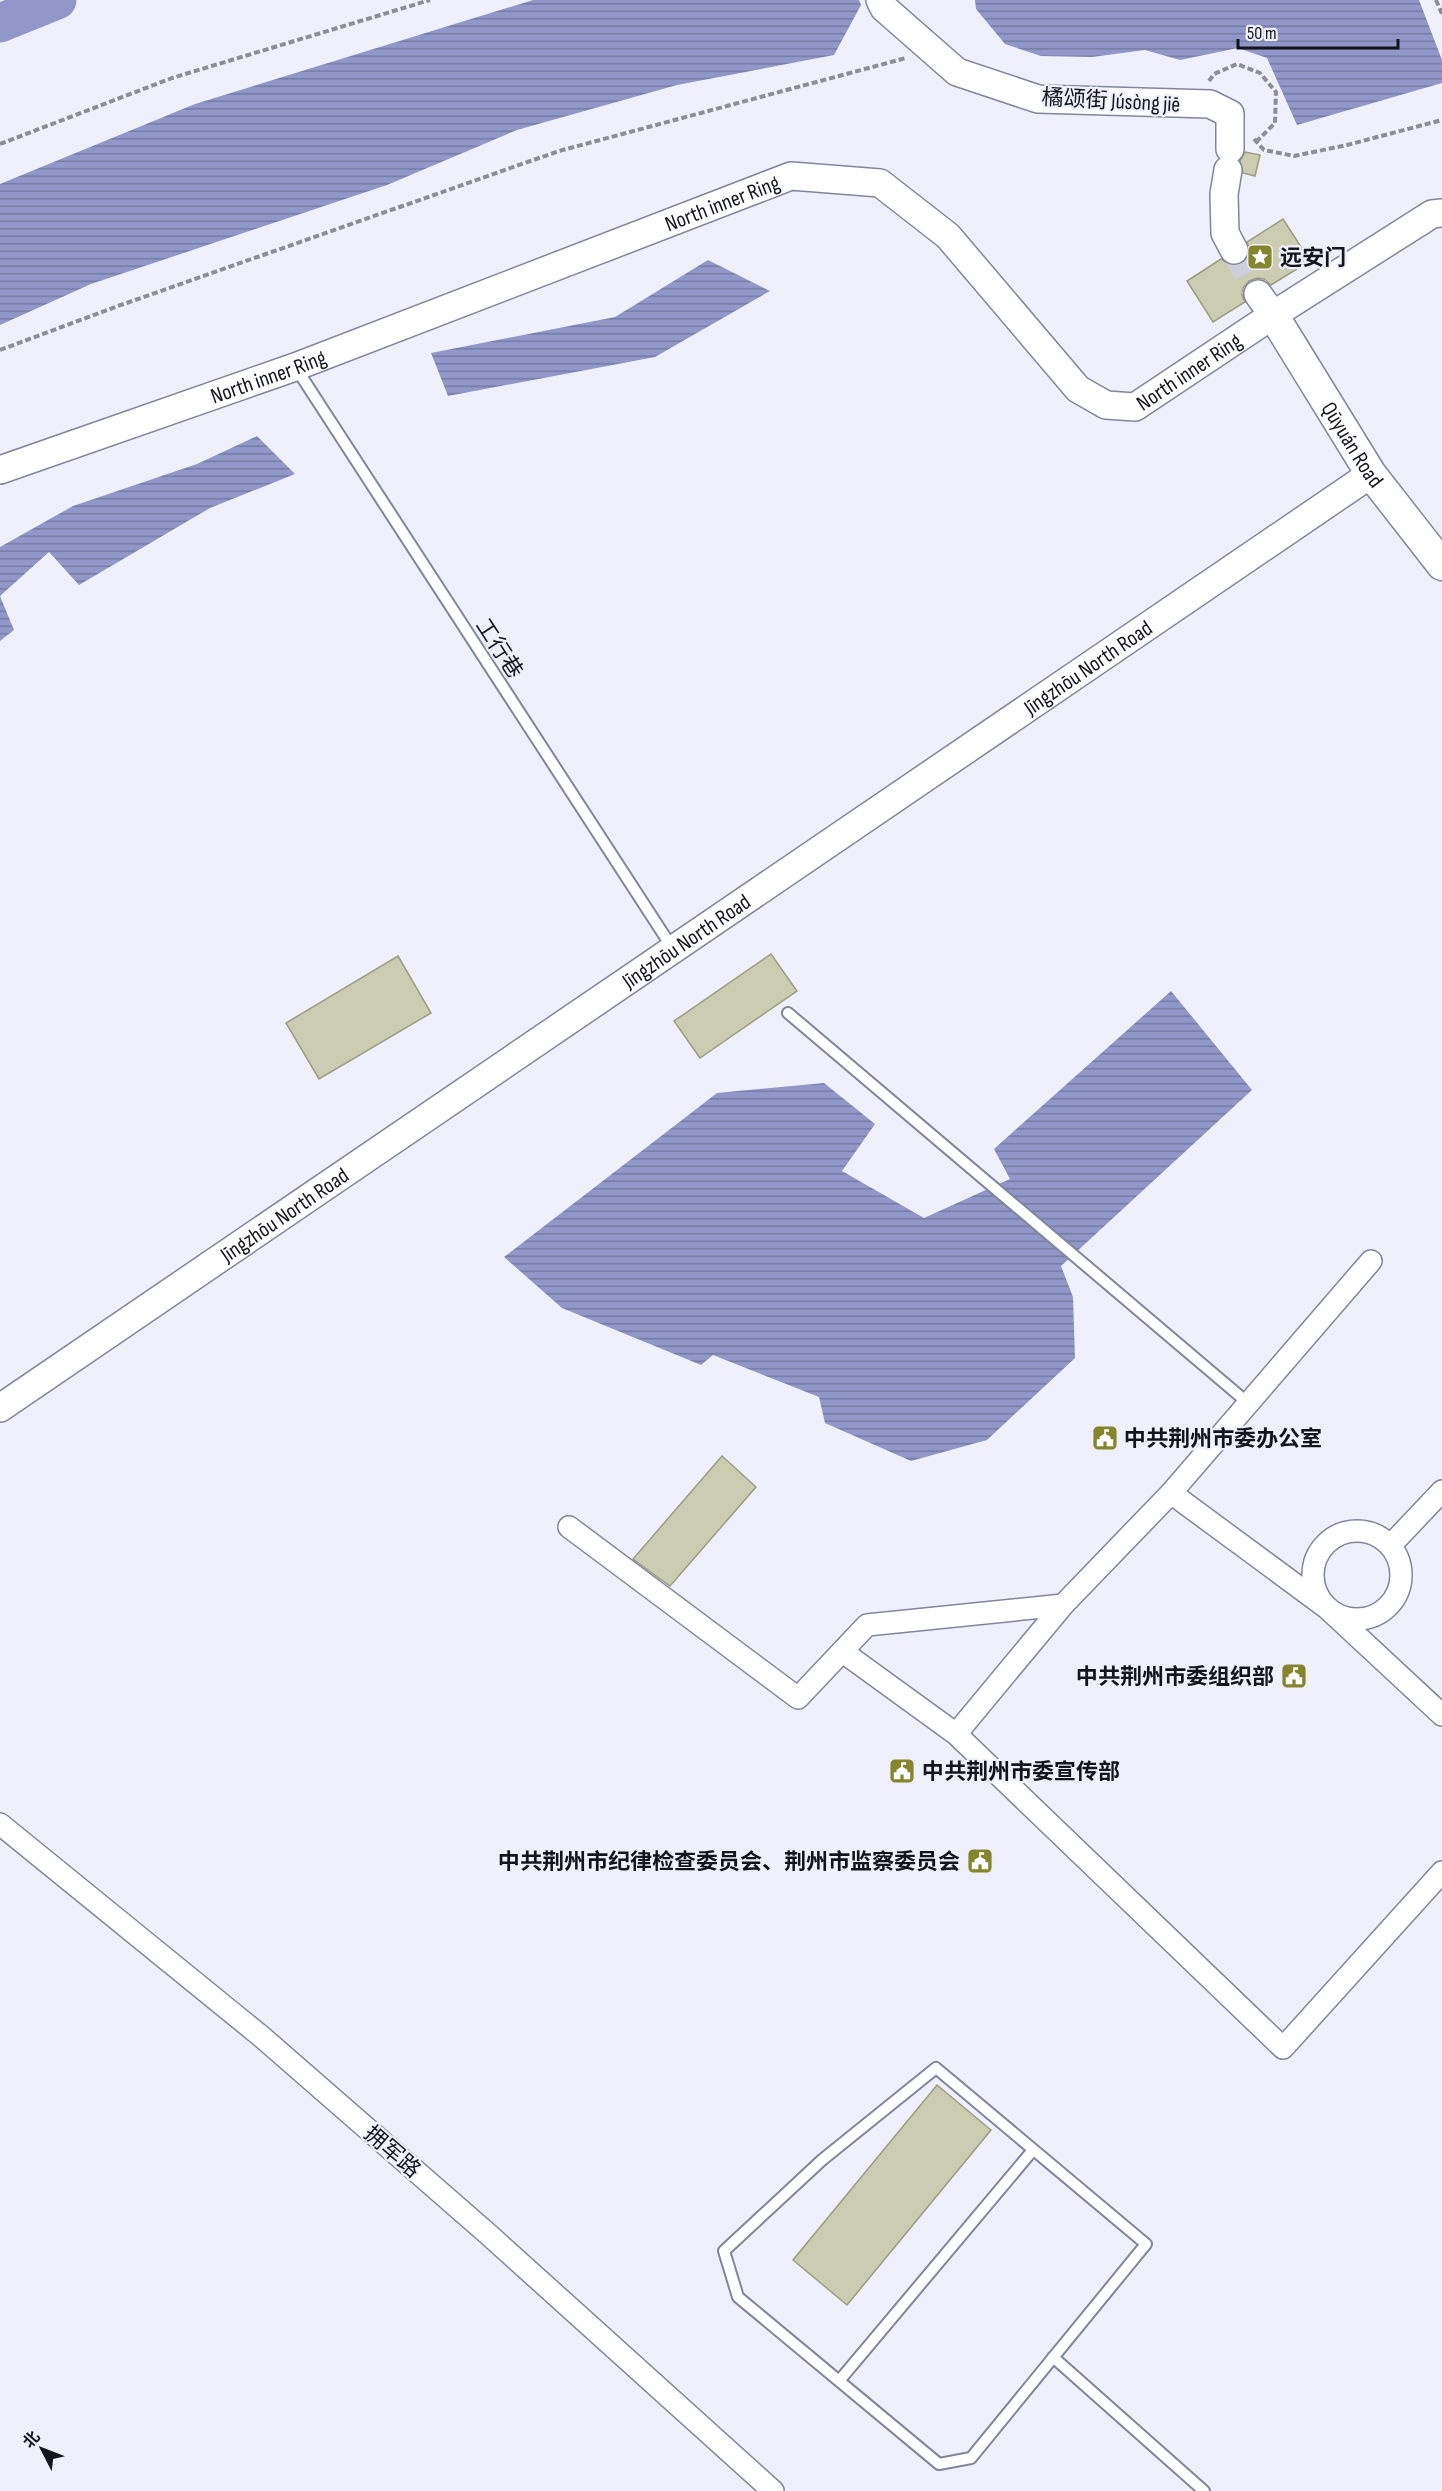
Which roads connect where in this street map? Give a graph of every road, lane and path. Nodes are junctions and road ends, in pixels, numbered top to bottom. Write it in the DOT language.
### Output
graph roads {
  1 [pos="430,0"];
  2 [pos="1436,0"];
  3 [pos="882,4"];
  4 [pos="1442,14"];
  5 [pos="932,51"];
  6 [pos="1192,104"];
  7 [pos="1230,114"];
  8 [pos="1442,120"];
  9 [pos="1257,142"];
  10 [pos="0,144"];
  11 [pos="1442,213"];
  12 [pos="1234,250"];
  13 [pos="1266,304"];
  14 [pos="0,350"];
  15 [pos="295,368"];
  16 [pos="0,470"];
  17 [pos="1371,474"];
  18 [pos="1442,565"];
  19 [pos="673,950"];
  20 [pos="788,1013"];
  21 [pos="1371,1261"];
  22 [pos="1248,1403"];
  23 [pos="0,1408"];
  24 [pos="1442,1491"];
  25 [pos="1171,1493"];
  26 [pos="569,1527"];
  27 [pos="1390,1546"];
  28 [pos="1063,1605"];
  29 [pos="1328,1608"];
  30 [pos="843,1652"];
  31 [pos="1442,1715"];
  32 [pos="956,1734"];
  33 [pos="0,1824"];
  34 [pos="1442,1872"];
  35 [pos="1033,2150"];
  36 [pos="1053,2357"];
  37 [pos="839,2381"];
  38 [pos="773,2491"];
  39 [pos="1204,2491"];
  1 -- 10 [label="path"];
  2 -- 4 [label="path"];
  3 -- 5 [label="street, 橘颂街 Júsòng jiē"];
  5 -- 6 [label="street, 橘颂街 Júsòng jiē"];
  5 -- 14 [label="path"];
  6 -- 7 [label="street, 橘颂街 Júsòng jiē"];
  6 -- 9 [label="path"];
  7 -- 9 [label="path"];
  7 -- 12 [label="street"];
  8 -- 9 [label="path"];
  11 -- 13 [label="street, North inner Ring"];
  13 -- 15 [label="street, North inner Ring"];
  13 -- 17 [label="main road, Qūyuán Road"];
  15 -- 16 [label="street, North inner Ring"];
  15 -- 19 [label="lane, 工行巷"];
  17 -- 18 [label="main road, Qūyuán Road"];
  17 -- 19 [label="street, Jīngzhōu North Road"];
  19 -- 23 [label="street, Jīngzhōu North Road"];
  20 -- 22 [label="lane"];
  21 -- 22 [label="street"];
  22 -- 25 [label="street"];
  24 -- 27 [label="street"];
  25 -- 28 [label="street"];
  25 -- 29 [label="street"];
  26 -- 30 [label="street"];
  27 -- 29 [label="street"];
  27 -- 29 [label="street"];
  28 -- 30 [label="street"];
  28 -- 32 [label="street"];
  29 -- 31 [label="street"];
  30 -- 32 [label="street"];
  32 -- 34 [label="street"];
  33 -- 38 [label="street, 拥军路"];
  35 -- 36 [label="lane"];
  35 -- 37 [label="lane"];
  35 -- 37 [label="lane"];
  36 -- 37 [label="lane"];
  36 -- 39 [label="lane"];
}
